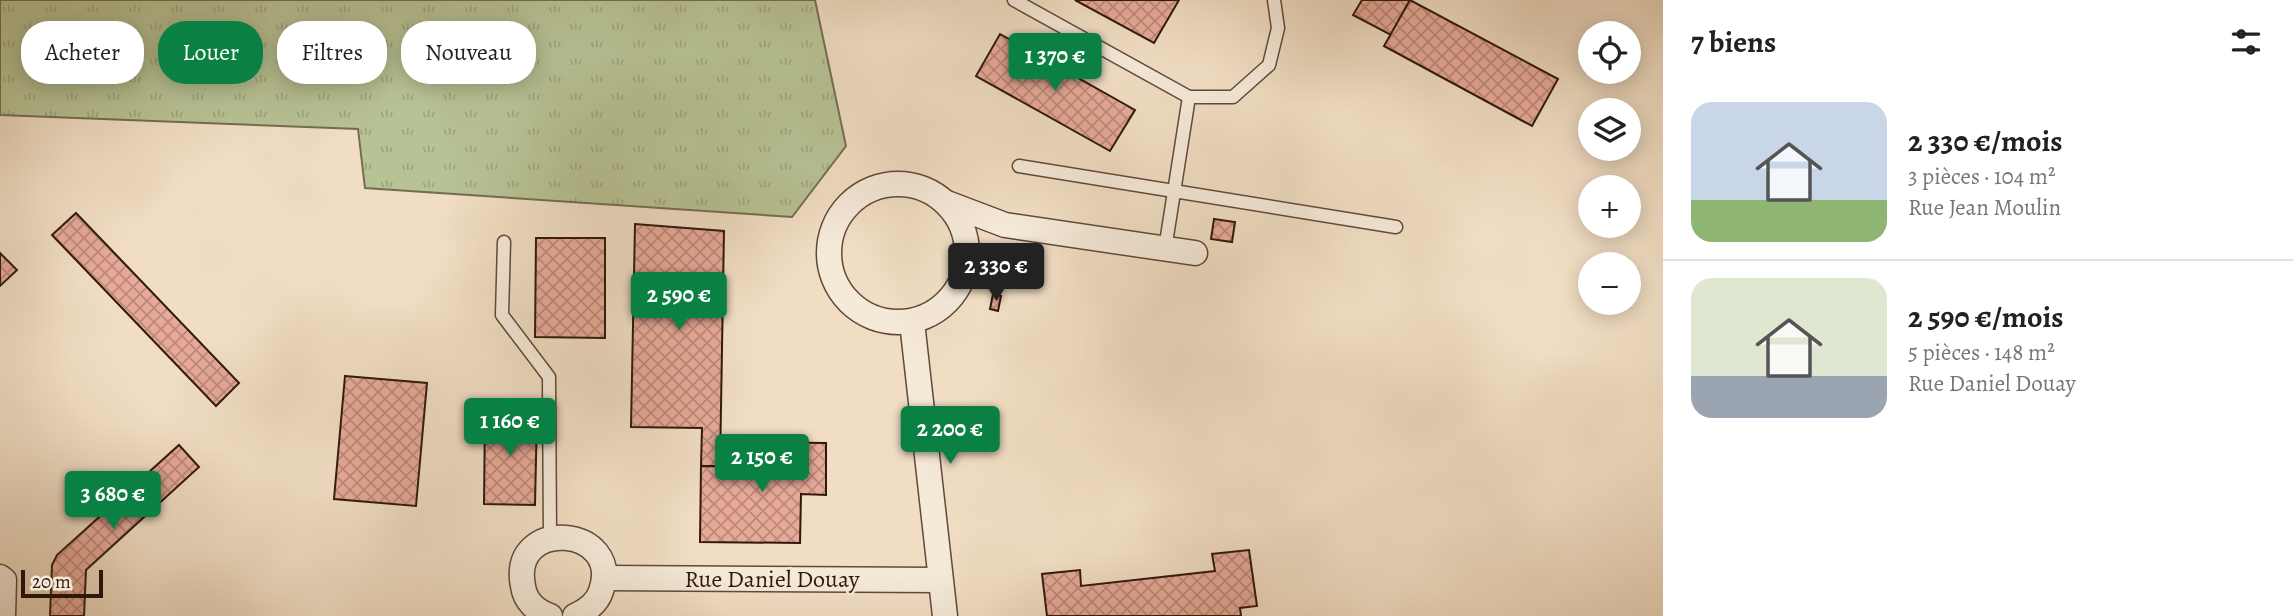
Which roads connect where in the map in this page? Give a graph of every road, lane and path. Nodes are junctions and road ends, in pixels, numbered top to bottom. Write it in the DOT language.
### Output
graph roads {
  1 [pos="1014,0"];
  2 [pos="1273,0"];
  3 [pos="1189,97"];
  4 [pos="1019,166"];
  5 [pos="1174,191"];
  6 [pos="947,204"];
  7 [pos="1005,225"];
  8 [pos="1396,227"];
  9 [pos="504,242"];
  10 [pos="968,248"];
  11 [pos="1165,249"];
  12 [pos="1195,253"];
  13 [pos="912,322"];
  14 [pos="550,538"];
  15 [pos="0,577"];
  16 [pos="604,578"];
  17 [pos="940,580"];
  18 [pos="3,616"];
  19 [pos="550,616"];
  20 [pos="575,616"];
  21 [pos="945,616"];
  1 -- 3 [label="lane"];
  2 -- 3 [label="lane"];
  3 -- 5 [label="lane"];
  4 -- 5 [label="lane"];
  5 -- 8 [label="lane"];
  5 -- 11 [label="lane"];
  6 -- 7 [label="street"];
  6 -- 10 [label="street"];
  6 -- 13 [label="street"];
  7 -- 10 [label="street"];
  7 -- 11 [label="street"];
  9 -- 14 [label="lane"];
  10 -- 13 [label="street"];
  11 -- 12 [label="street"];
  13 -- 17 [label="street"];
  14 -- 16 [label="street"];
  14 -- 19 [label="street"];
  15 -- 18 [label="street"];
  16 -- 17 [label="street, Rue Daniel Douay"];
  16 -- 20 [label="street"];
  17 -- 21 [label="street"];
}
